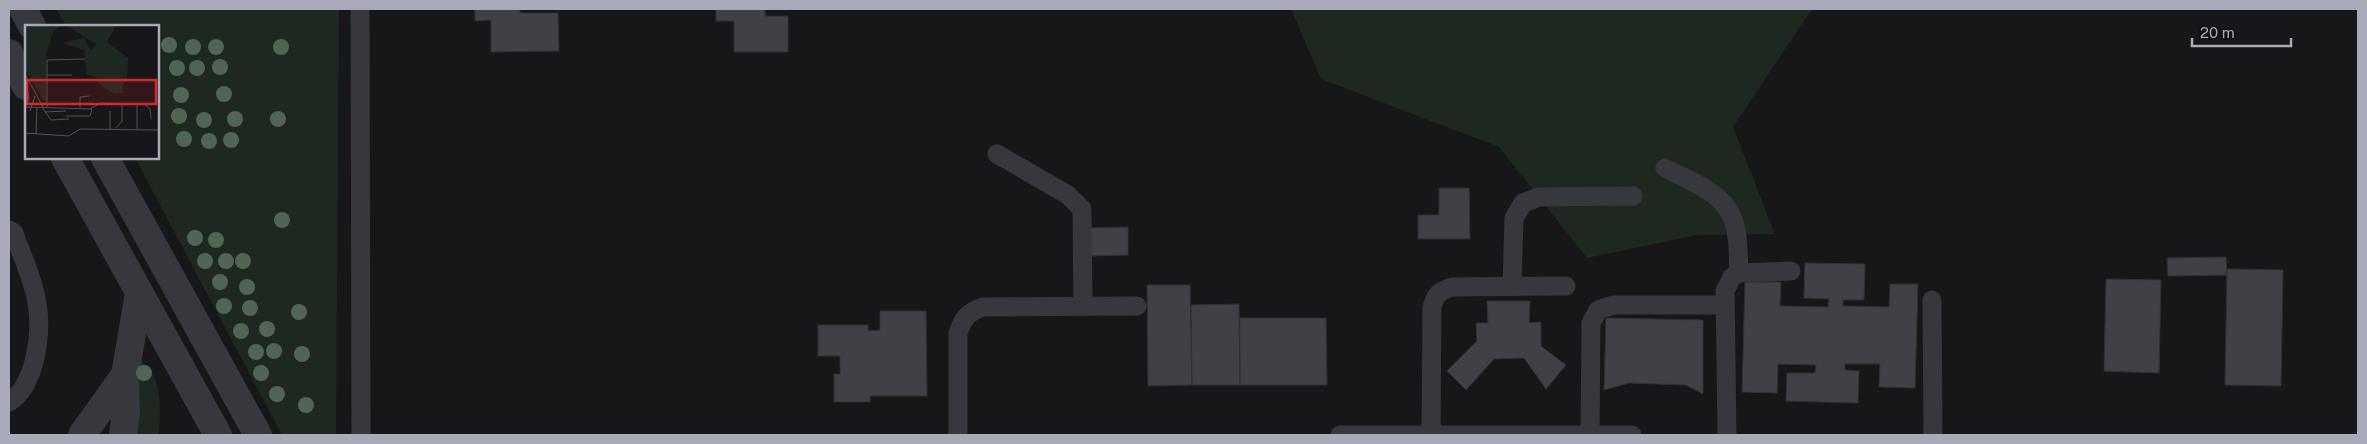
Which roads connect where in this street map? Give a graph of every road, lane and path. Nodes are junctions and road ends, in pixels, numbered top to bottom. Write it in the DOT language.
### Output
graph roads {
  1 [pos="23,9"];
  2 [pos="360,9"];
  3 [pos="31,25"];
  4 [pos="9,53"];
  5 [pos="25,84"];
  6 [pos="997,154"];
  7 [pos="66,159"];
  8 [pos="106,159"];
  9 [pos="1665,168"];
  10 [pos="1633,196"];
  11 [pos="9,230"];
  12 [pos="1791,271"];
  13 [pos="1739,273"];
  14 [pos="1512,286"];
  15 [pos="1566,286"];
  16 [pos="139,293"];
  17 [pos="1932,300"];
  18 [pos="1725,305"];
  19 [pos="1083,306"];
  20 [pos="1136,306"];
  21 [pos="126,375"];
  22 [pos="9,402"];
  23 [pos="1430,434"];
  24 [pos="82,435"];
  25 [pos="123,435"];
  26 [pos="218,435"];
  27 [pos="258,435"];
  28 [pos="361,435"];
  29 [pos="958,435"];
  30 [pos="1340,435"];
  31 [pos="1590,435"];
  32 [pos="1632,435"];
  33 [pos="1727,435"];
  34 [pos="1933,435"];
  1 -- 3 [label="street"];
  2 -- 28 [label="lane"];
  4 -- 5 [label="street"];
  6 -- 19 [label="lane"];
  7 -- 16 [label="street"];
  8 -- 27 [label="street"];
  9 -- 13 [label="lane"];
  10 -- 14 [label="lane"];
  11 -- 22 [label="lane"];
  12 -- 13 [label="lane"];
  13 -- 18 [label="lane"];
  14 -- 15 [label="lane"];
  14 -- 23 [label="lane"];
  16 -- 21 [label="street"];
  16 -- 26 [label="street"];
  17 -- 34 [label="lane"];
  18 -- 31 [label="lane"];
  18 -- 33 [label="lane"];
  19 -- 20 [label="lane"];
  19 -- 29 [label="lane"];
  21 -- 24 [label="street"];
  21 -- 25 [label="street"];
  23 -- 30 [label="lane"];
  23 -- 31 [label="lane"];
  31 -- 32 [label="lane"];
}
